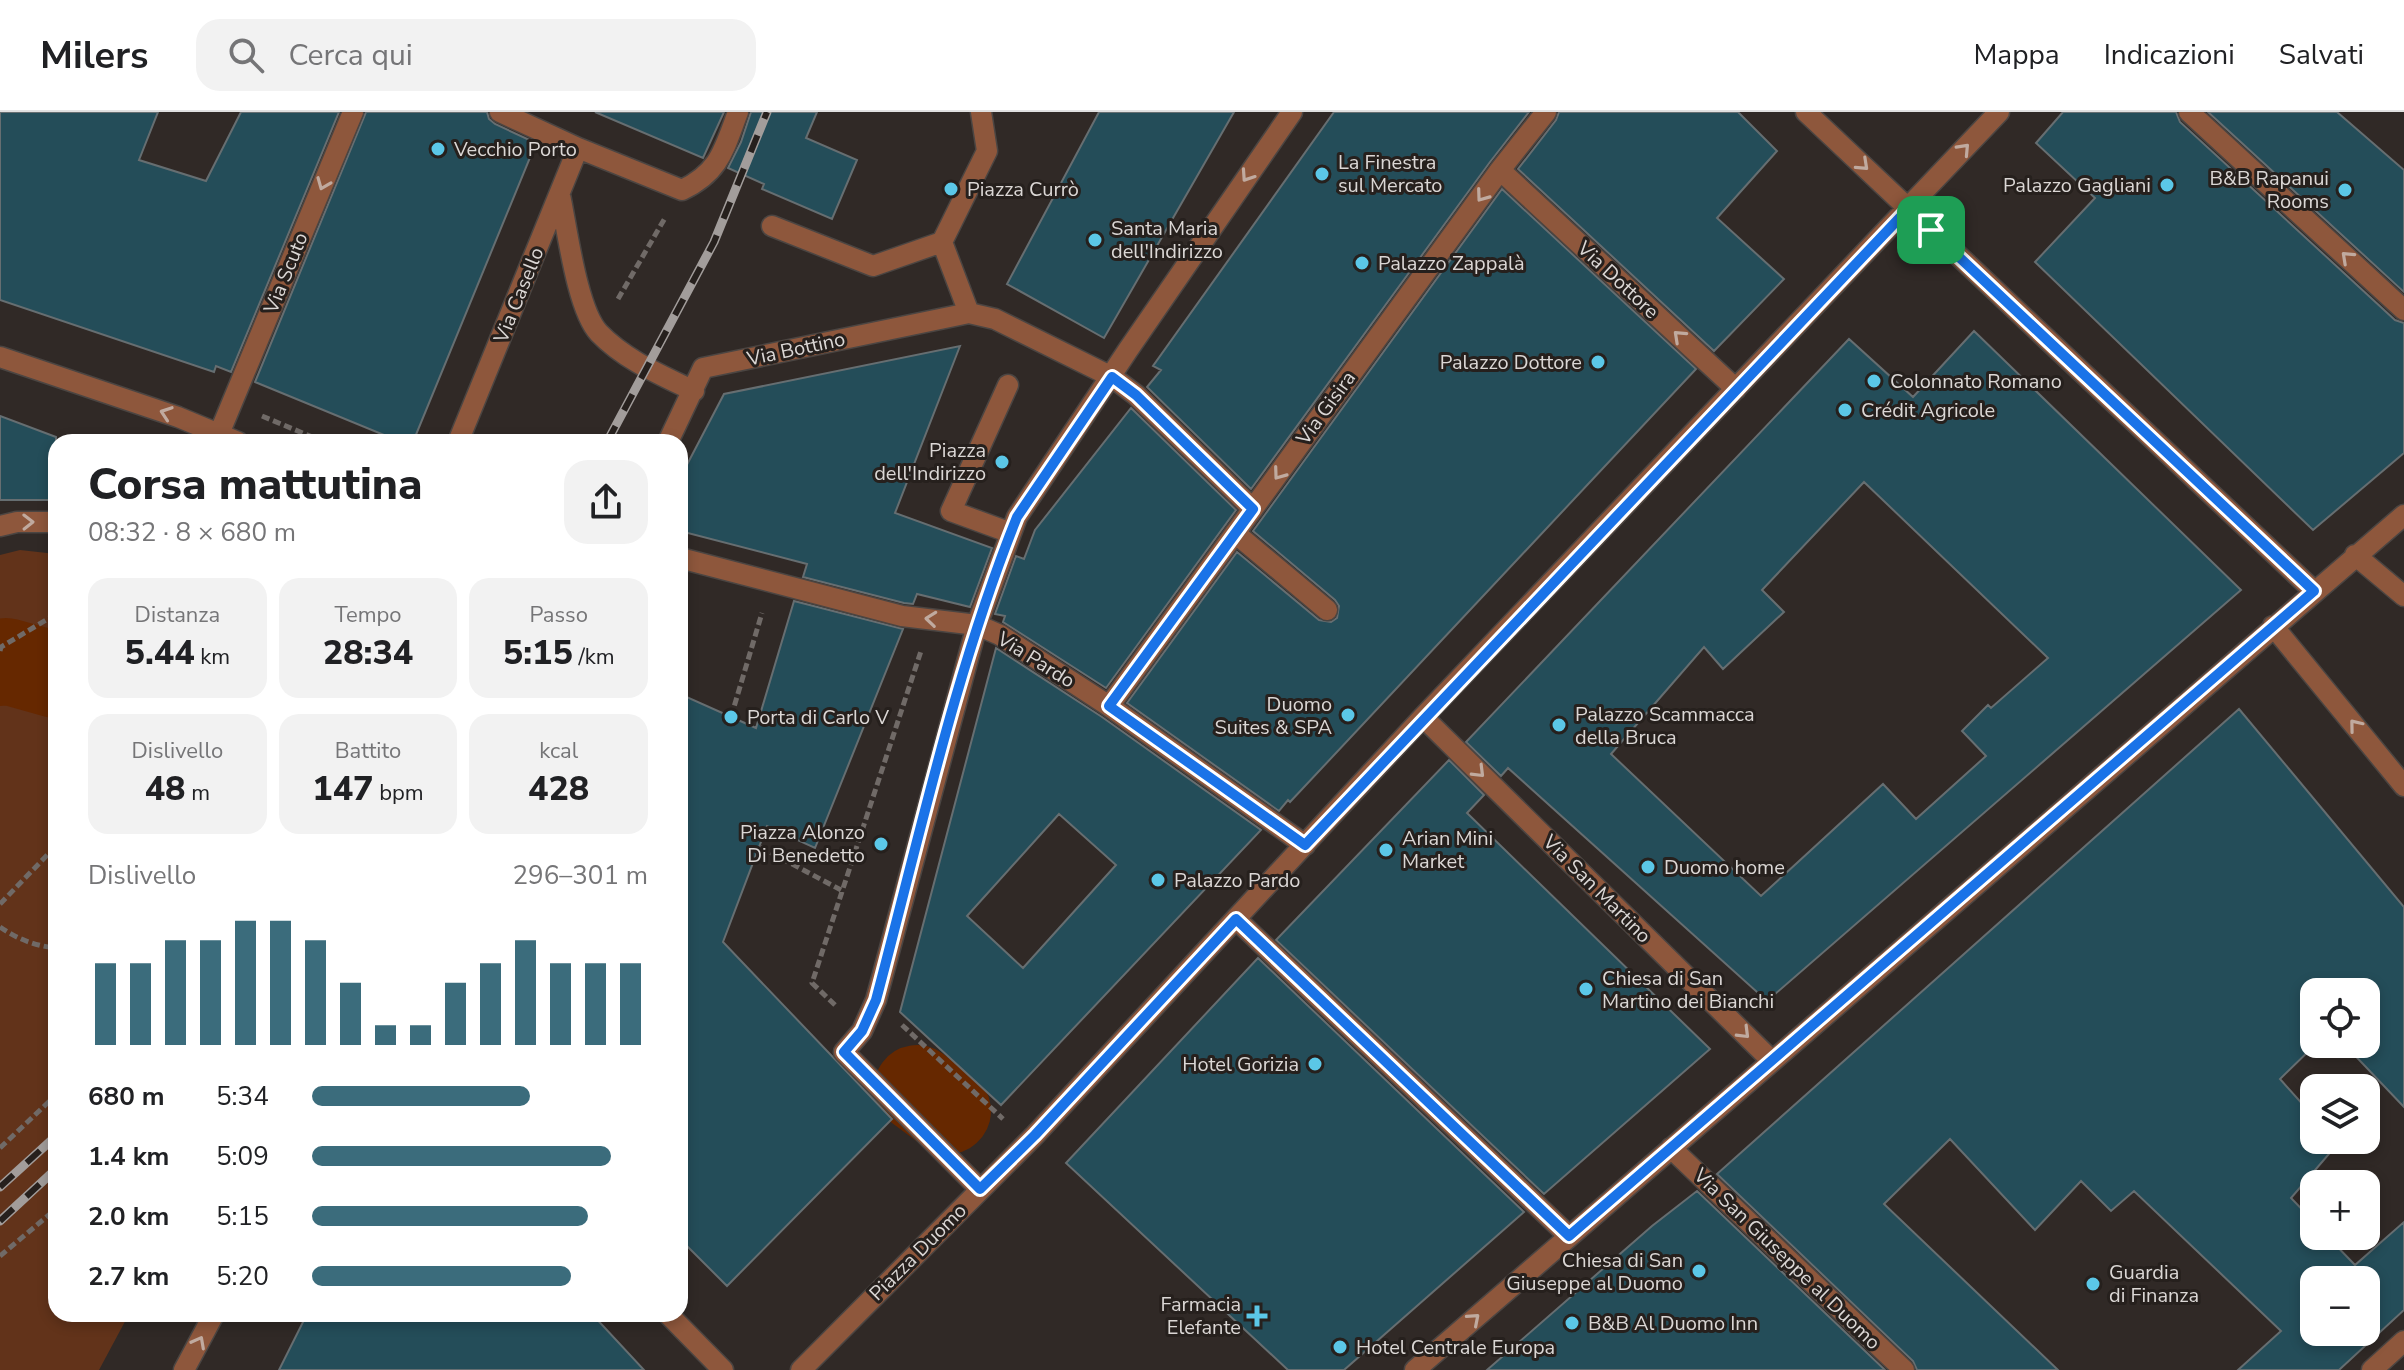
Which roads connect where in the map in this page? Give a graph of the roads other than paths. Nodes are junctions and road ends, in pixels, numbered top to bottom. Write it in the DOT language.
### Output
graph roads {
  1 [pos="353,112"];
  2 [pos="500,112"];
  3 [pos="738,112"];
  4 [pos="981,112"];
  5 [pos="1292,112"];
  6 [pos="1546,112"];
  7 [pos="1806,112"];
  8 [pos="1999,112"];
  9 [pos="2189,112"];
  10 [pos="578,148"];
  11 [pos="1500,170"];
  12 [pos="560,195"];
  13 [pos="1908,209"];
  14 [pos="772,226"];
  15 [pos="942,242"];
  16 [pos="2404,310"];
  17 [pos="969,313"];
  18 [pos="0,357"];
  19 [pos="1112,377"];
  20 [pos="1008,385"];
  21 [pos="1736,389"];
  22 [pos="694,391"];
  23 [pos="219,434"];
  24 [pos="231,434"];
  25 [pos="461,434"];
  26 [pos="672,434"];
  27 [pos="1253,509"];
  28 [pos="2404,515"];
  29 [pos="48,522"];
  30 [pos="0,526"];
  31 [pos="1011,533"];
  32 [pos="1235,533"];
  33 [pos="2355,555"];
  34 [pos="688,560"];
  35 [pos="2314,591"];
  36 [pos="2404,596"];
  37 [pos="1327,610"];
  38 [pos="977,625"];
  39 [pos="2273,626"];
  40 [pos="1109,706"];
  41 [pos="1423,717"];
  42 [pos="2404,786"];
  43 [pos="1305,845"];
  44 [pos="1236,919"];
  45 [pos="1771,1060"];
  46 [pos="1671,1148"];
  47 [pos="980,1189"];
  48 [pos="1569,1236"];
  49 [pos="210,1322"];
  50 [pos="676,1322"];
  51 [pos="2404,1341"];
  52 [pos="184,1370"];
  53 [pos="723,1370"];
  54 [pos="801,1370"];
  55 [pos="1415,1370"];
  56 [pos="1904,1370"];
  57 [pos="2372,1370"];
  1 -- 24 [label="street, Via Scuto, one-way"];
  2 -- 10 [label="street"];
  3 -- 10 [label="street"];
  4 -- 15 [label="street"];
  5 -- 19 [label="street, one-way"];
  6 -- 11 [label="street, Via Gisira"];
  7 -- 13 [label="street, one-way"];
  13 -- 8 [label="street, Piazza Duomo, one-way"];
  16 -- 9 [label="street, one-way"];
  10 -- 12 [label="street, Via Casello"];
  21 -- 11 [label="street, Via Dottore, one-way"];
  11 -- 27 [label="street, Via Gisira, one-way"];
  12 -- 22 [label="street"];
  12 -- 25 [label="street, Via Casello"];
  13 -- 21 [label="street, Piazza Duomo"];
  13 -- 35 [label="street"];
  14 -- 15 [label="street"];
  15 -- 17 [label="street"];
  17 -- 19 [label="street"];
  17 -- 22 [label="street, Via Bottino"];
  23 -- 18 [label="street, one-way"];
  19 -- 27 [label="street"];
  19 -- 31 [label="street"];
  20 -- 31 [label="street"];
  21 -- 41 [label="street, Piazza Duomo"];
  22 -- 26 [label="street, Via Bottino"];
  27 -- 32 [label="street, Via Gisira"];
  28 -- 33 [label="street"];
  30 -- 29 [label="street, one-way"];
  31 -- 38 [label="street"];
  32 -- 37 [label="street"];
  32 -- 40 [label="street, Via Gisira"];
  33 -- 35 [label="street"];
  33 -- 36 [label="street"];
  38 -- 34 [label="street, Via Pardo, one-way"];
  35 -- 39 [label="street"];
  38 -- 40 [label="street, Via Pardo"];
  38 -- 47 [label="street"];
  42 -- 39 [label="street, one-way"];
  39 -- 45 [label="street"];
  40 -- 43 [label="street, Via Pardo"];
  41 -- 43 [label="street, Piazza Duomo"];
  41 -- 45 [label="street, Via San Martino, one-way"];
  43 -- 44 [label="street, Piazza Duomo"];
  44 -- 47 [label="street, Piazza Duomo"];
  44 -- 48 [label="street"];
  45 -- 46 [label="street"];
  46 -- 48 [label="street"];
  46 -- 56 [label="street, Via San Giuseppe al Duomo"];
  47 -- 54 [label="street, Piazza Duomo"];
  55 -- 48 [label="street, one-way"];
  52 -- 49 [label="street, one-way"];
  50 -- 53 [label="street"];
  51 -- 57 [label="street"];
}
